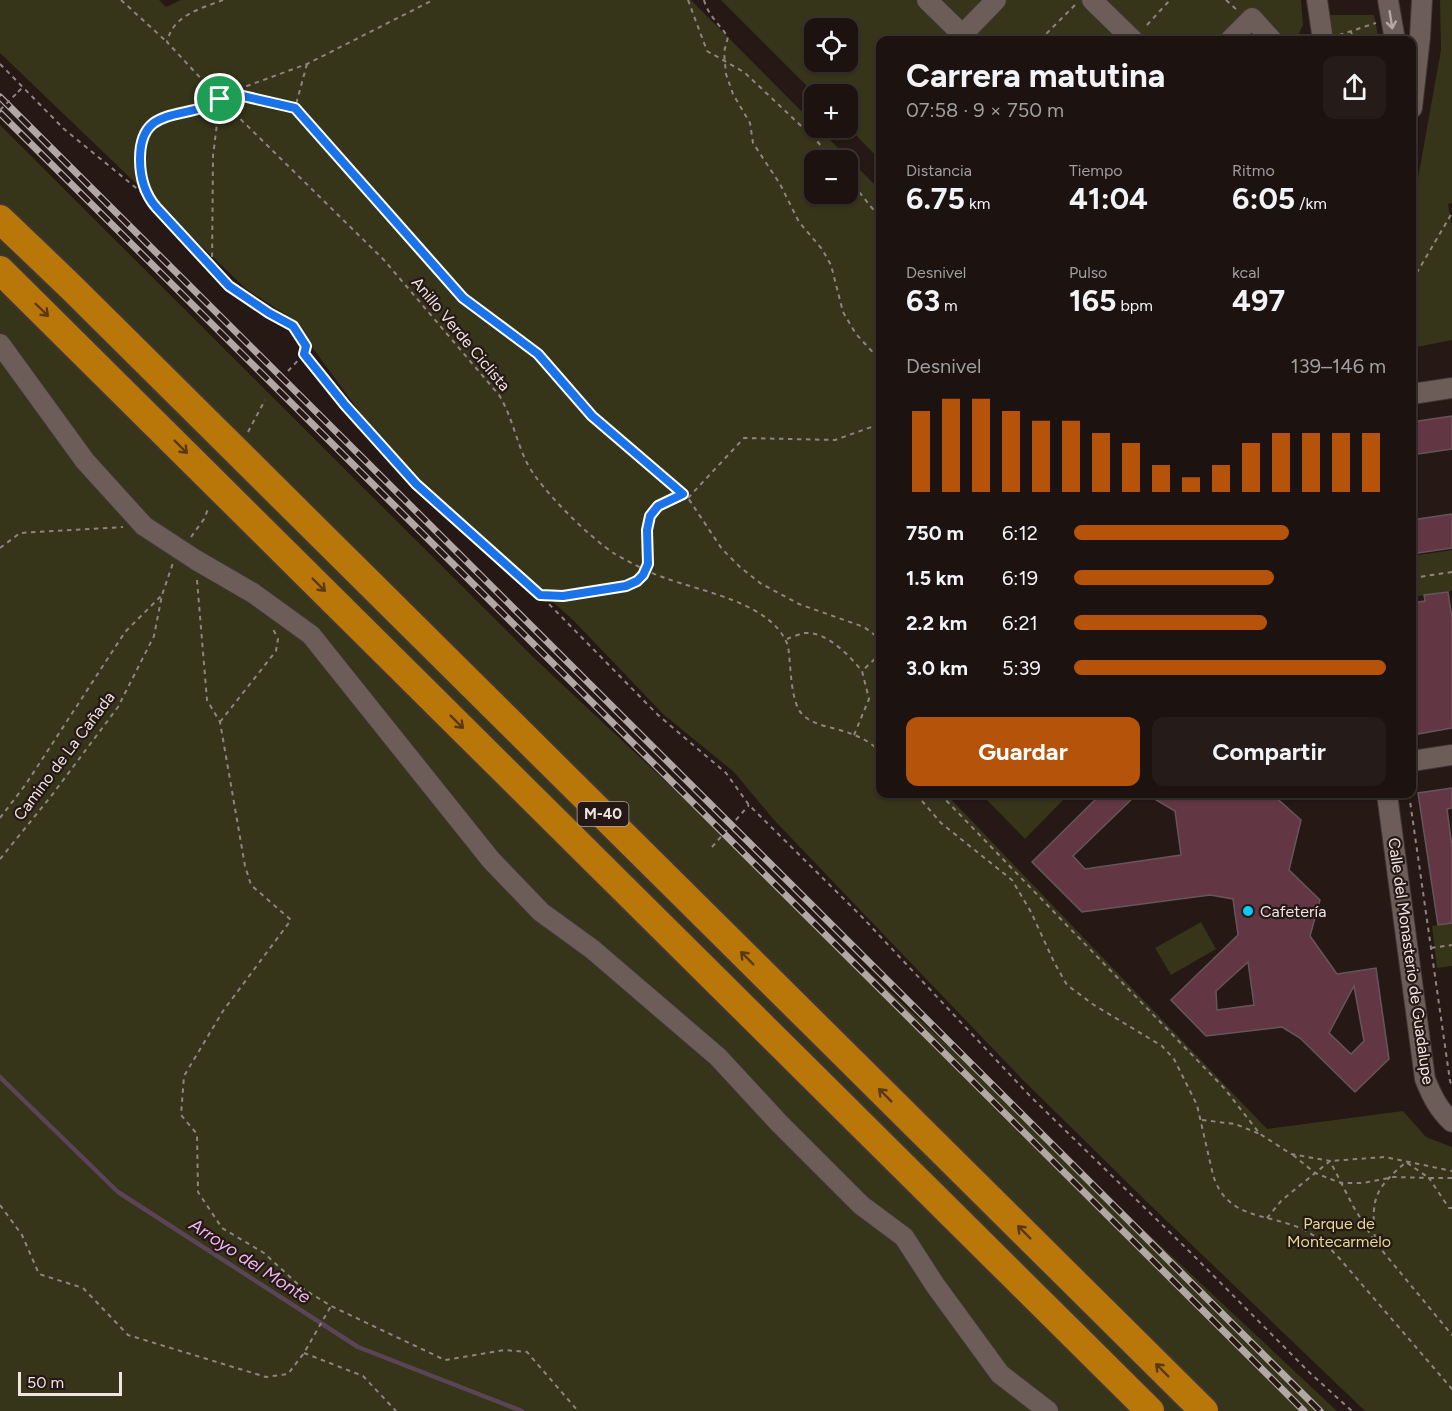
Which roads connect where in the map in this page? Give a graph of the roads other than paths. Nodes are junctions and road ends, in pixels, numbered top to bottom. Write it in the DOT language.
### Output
graph roads {
  1 [pos="927,0"];
  2 [pos="996,0"];
  3 [pos="1092,0"];
  4 [pos="1317,0"];
  5 [pos="1388,0"];
  6 [pos="1422,0"];
  7 [pos="963,36"];
  8 [pos="967,36"];
  9 [pos="1129,36"];
  10 [pos="1234,36"];
  11 [pos="1268,36"];
  12 [pos="1326,36"];
  13 [pos="1394,36"];
  14 [pos="1416,72"];
  15 [pos="0,219"];
  16 [pos="0,270"];
  17 [pos="0,344"];
  18 [pos="1452,388"];
  19 [pos="1416,393"];
  20 [pos="1452,755"];
  21 [pos="1416,760"];
  22 [pos="1388,798"];
  23 [pos="1452,1122"];
  24 [pos="1048,1411"];
  25 [pos="1150,1411"];
  26 [pos="1203,1411"];
  1 -- 7 [label="street"];
  2 -- 8 [label="street"];
  3 -- 9 [label="street"];
  4 -- 12 [label="street"];
  5 -- 13 [label="street, one-way"];
  6 -- 14 [label="street"];
  10 -- 11 [label="street"];
  26 -- 15 [label="highway, M-40, one-way"];
  16 -- 25 [label="highway, M-40, one-way"];
  17 -- 24 [label="street"];
  18 -- 19 [label="street"];
  20 -- 21 [label="street"];
  22 -- 23 [label="street, Calle del Monasterio de Guadalupe"];
}
